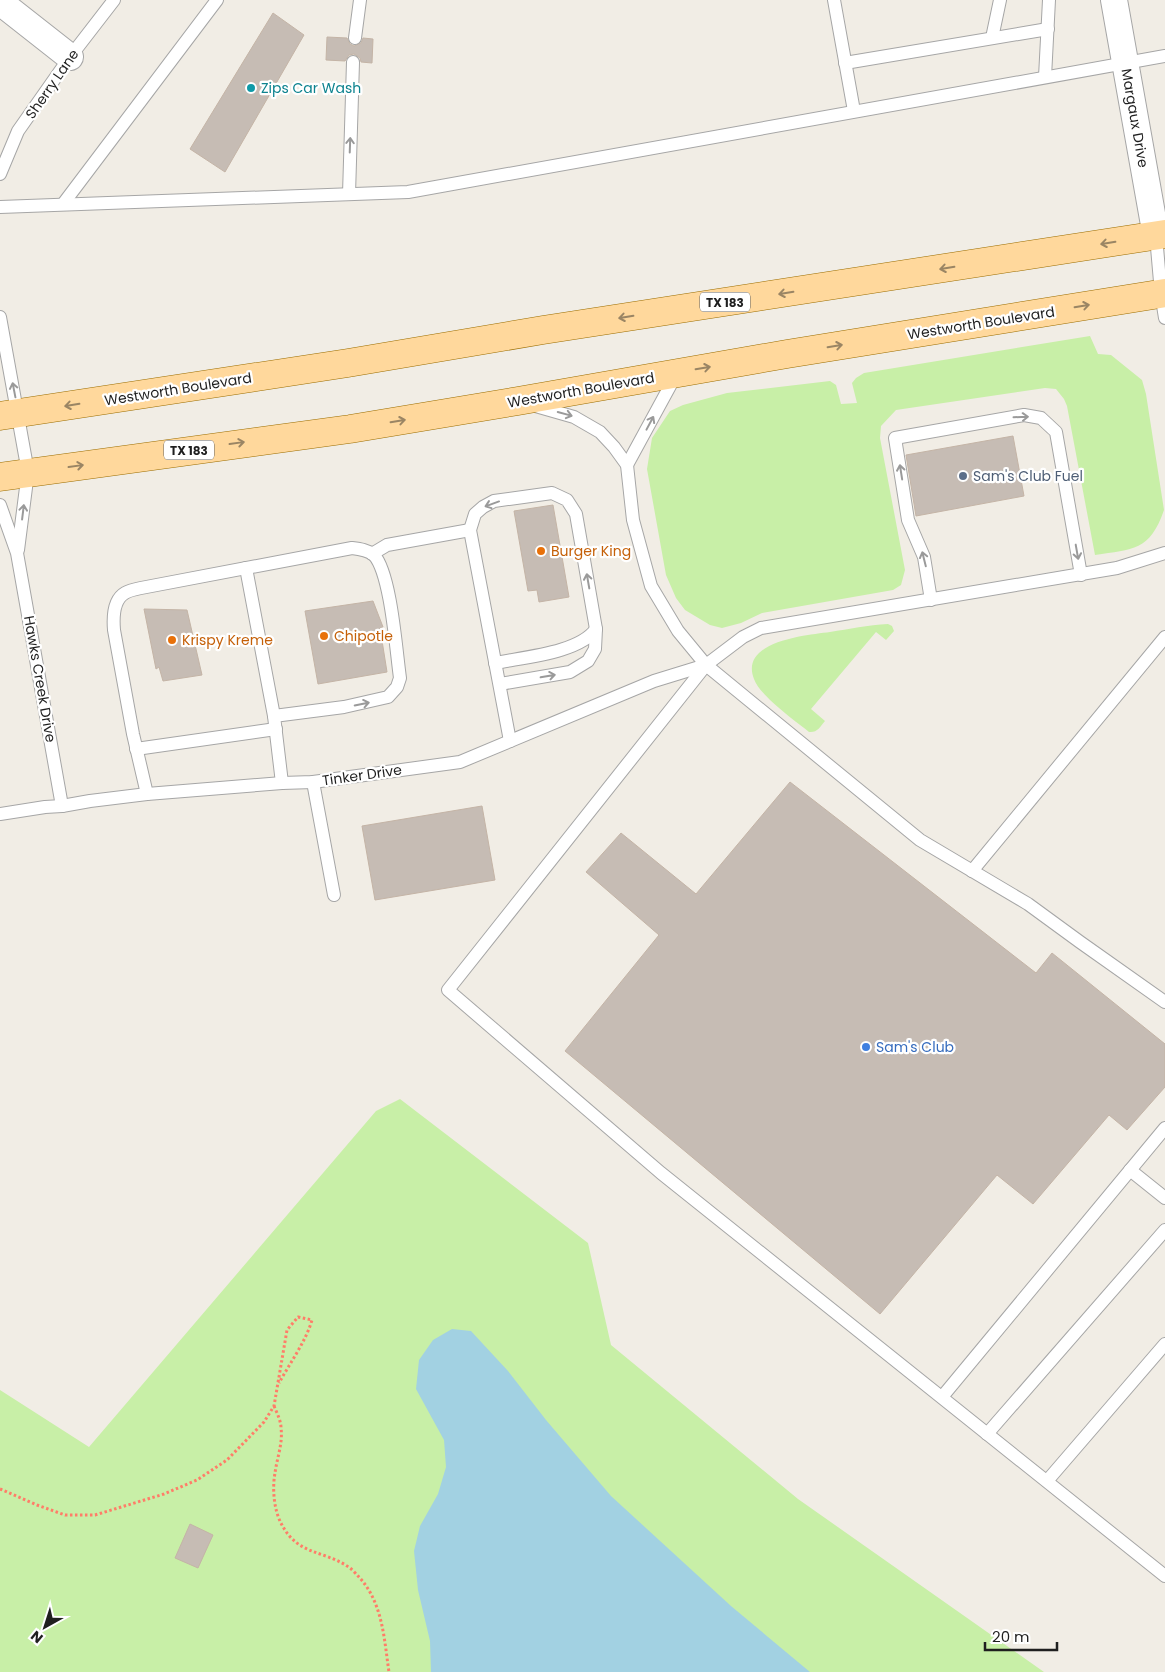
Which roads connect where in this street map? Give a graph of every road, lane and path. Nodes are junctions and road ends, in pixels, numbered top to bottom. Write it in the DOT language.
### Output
graph roads {
  1 [pos="114,0"];
  2 [pos="218,0"];
  3 [pos="360,0"];
  4 [pos="834,0"];
  5 [pos="1000,0"];
  6 [pos="1049,0"];
  7 [pos="1114,0"];
  8 [pos="0,2"];
  9 [pos="1048,29"];
  10 [pos="355,38"];
  11 [pos="992,38"];
  12 [pos="1165,56"];
  13 [pos="70,57"];
  14 [pos="353,62"];
  15 [pos="1125,63"];
  16 [pos="845,64"];
  17 [pos="1045,77"];
  18 [pos="854,111"];
  19 [pos="0,174"];
  20 [pos="349,194"];
  21 [pos="64,204"];
  22 [pos="0,207"];
  23 [pos="1160,235"];
  24 [pos="1164,301"];
  25 [pos="0,317"];
  26 [pos="677,372"];
  27 [pos="518,401"];
  28 [pos="9,415"];
  29 [pos="627,466"];
  30 [pos="28,472"];
  31 [pos="0,477"];
  32 [pos="0,505"];
  33 [pos="470,530"];
  34 [pos="18,553"];
  35 [pos="1165,553"];
  36 [pos="376,558"];
  37 [pos="246,568"];
  38 [pos="1081,575"];
  39 [pos="931,600"];
  40 [pos="596,629"];
  41 [pos="1165,637"];
  42 [pos="496,663"];
  43 [pos="706,665"];
  44 [pos="500,684"];
  45 [pos="275,723"];
  46 [pos="510,741"];
  47 [pos="136,749"];
  48 [pos="313,782"];
  49 [pos="282,783"];
  50 [pos="147,794"];
  51 [pos="62,806"];
  52 [pos="0,814"];
  53 [pos="972,871"];
  54 [pos="334,895"];
  55 [pos="1165,1002"];
  56 [pos="1165,1128"];
  57 [pos="1130,1170"];
  58 [pos="1165,1198"];
  59 [pos="1165,1230"];
  60 [pos="1165,1344"];
  61 [pos="279,1383"];
  62 [pos="942,1398"];
  63 [pos="274,1406"];
  64 [pos="987,1434"];
  65 [pos="1047,1481"];
  66 [pos="0,1488"];
  67 [pos="1165,1576"];
  68 [pos="389,1672"];
  1 -- 13 [label="lane, Sherry Lane"];
  2 -- 21 [label="lane"];
  3 -- 10 [label="lane"];
  4 -- 16 [label="lane"];
  5 -- 11 [label="lane"];
  6 -- 9 [label="lane"];
  7 -- 15 [label="street, Margaux Drive"];
  8 -- 13 [label="street"];
  9 -- 11 [label="lane"];
  9 -- 17 [label="lane"];
  11 -- 16 [label="lane"];
  12 -- 15 [label="lane"];
  13 -- 19 [label="lane, Sherry Lane"];
  20 -- 14 [label="lane, one-way"];
  15 -- 17 [label="lane"];
  15 -- 23 [label="street, Margaux Drive"];
  16 -- 18 [label="lane"];
  17 -- 18 [label="lane"];
  18 -- 20 [label="lane"];
  20 -- 21 [label="lane"];
  21 -- 22 [label="lane"];
  23 -- 24 [label="lane"];
  23 -- 28 [label="main road, Westworth Boulevard / TX 183, one-way"];
  26 -- 24 [label="main road, Westworth Boulevard / TX 183, one-way"];
  28 -- 25 [label="lane, one-way"];
  26 -- 27 [label="main road, Westworth Boulevard / TX 183"];
  29 -- 26 [label="lane, one-way"];
  27 -- 29 [label="lane, one-way"];
  30 -- 27 [label="main road, Westworth Boulevard / TX 183, one-way"];
  28 -- 30 [label="lane"];
  29 -- 43 [label="lane"];
  30 -- 31 [label="main road, Westworth Boulevard / TX 183"];
  34 -- 30 [label="lane, Hawks Creek Drive, one-way"];
  32 -- 34 [label="lane, Hawks Creek Drive"];
  33 -- 36 [label="lane"];
  40 -- 33 [label="lane, one-way"];
  33 -- 42 [label="lane"];
  34 -- 51 [label="lane, Hawks Creek Drive"];
  35 -- 38 [label="lane"];
  36 -- 37 [label="lane"];
  45 -- 36 [label="lane, one-way"];
  37 -- 45 [label="lane"];
  37 -- 47 [label="lane"];
  38 -- 39 [label="lane"];
  39 -- 38 [label="lane, one-way"];
  39 -- 43 [label="lane"];
  40 -- 42 [label="lane"];
  44 -- 40 [label="lane, one-way"];
  41 -- 53 [label="lane"];
  42 -- 44 [label="lane"];
  43 -- 46 [label="lane, Tinker Drive"];
  43 -- 53 [label="lane"];
  43 -- 62 [label="lane"];
  44 -- 46 [label="lane"];
  45 -- 47 [label="lane"];
  45 -- 49 [label="lane"];
  46 -- 48 [label="lane, Tinker Drive"];
  47 -- 50 [label="lane"];
  48 -- 49 [label="lane, Tinker Drive"];
  48 -- 54 [label="lane"];
  49 -- 50 [label="lane, Tinker Drive"];
  50 -- 51 [label="lane, Tinker Drive"];
  51 -- 52 [label="lane, Tinker Drive"];
  53 -- 55 [label="lane"];
  56 -- 57 [label="lane"];
  57 -- 58 [label="lane"];
  57 -- 62 [label="lane"];
  59 -- 64 [label="lane"];
  60 -- 65 [label="lane"];
  61 -- 61 [label="path"];
  61 -- 63 [label="path"];
  62 -- 64 [label="lane"];
  63 -- 66 [label="path"];
  63 -- 68 [label="path"];
  64 -- 65 [label="lane"];
  65 -- 67 [label="lane"];
}
